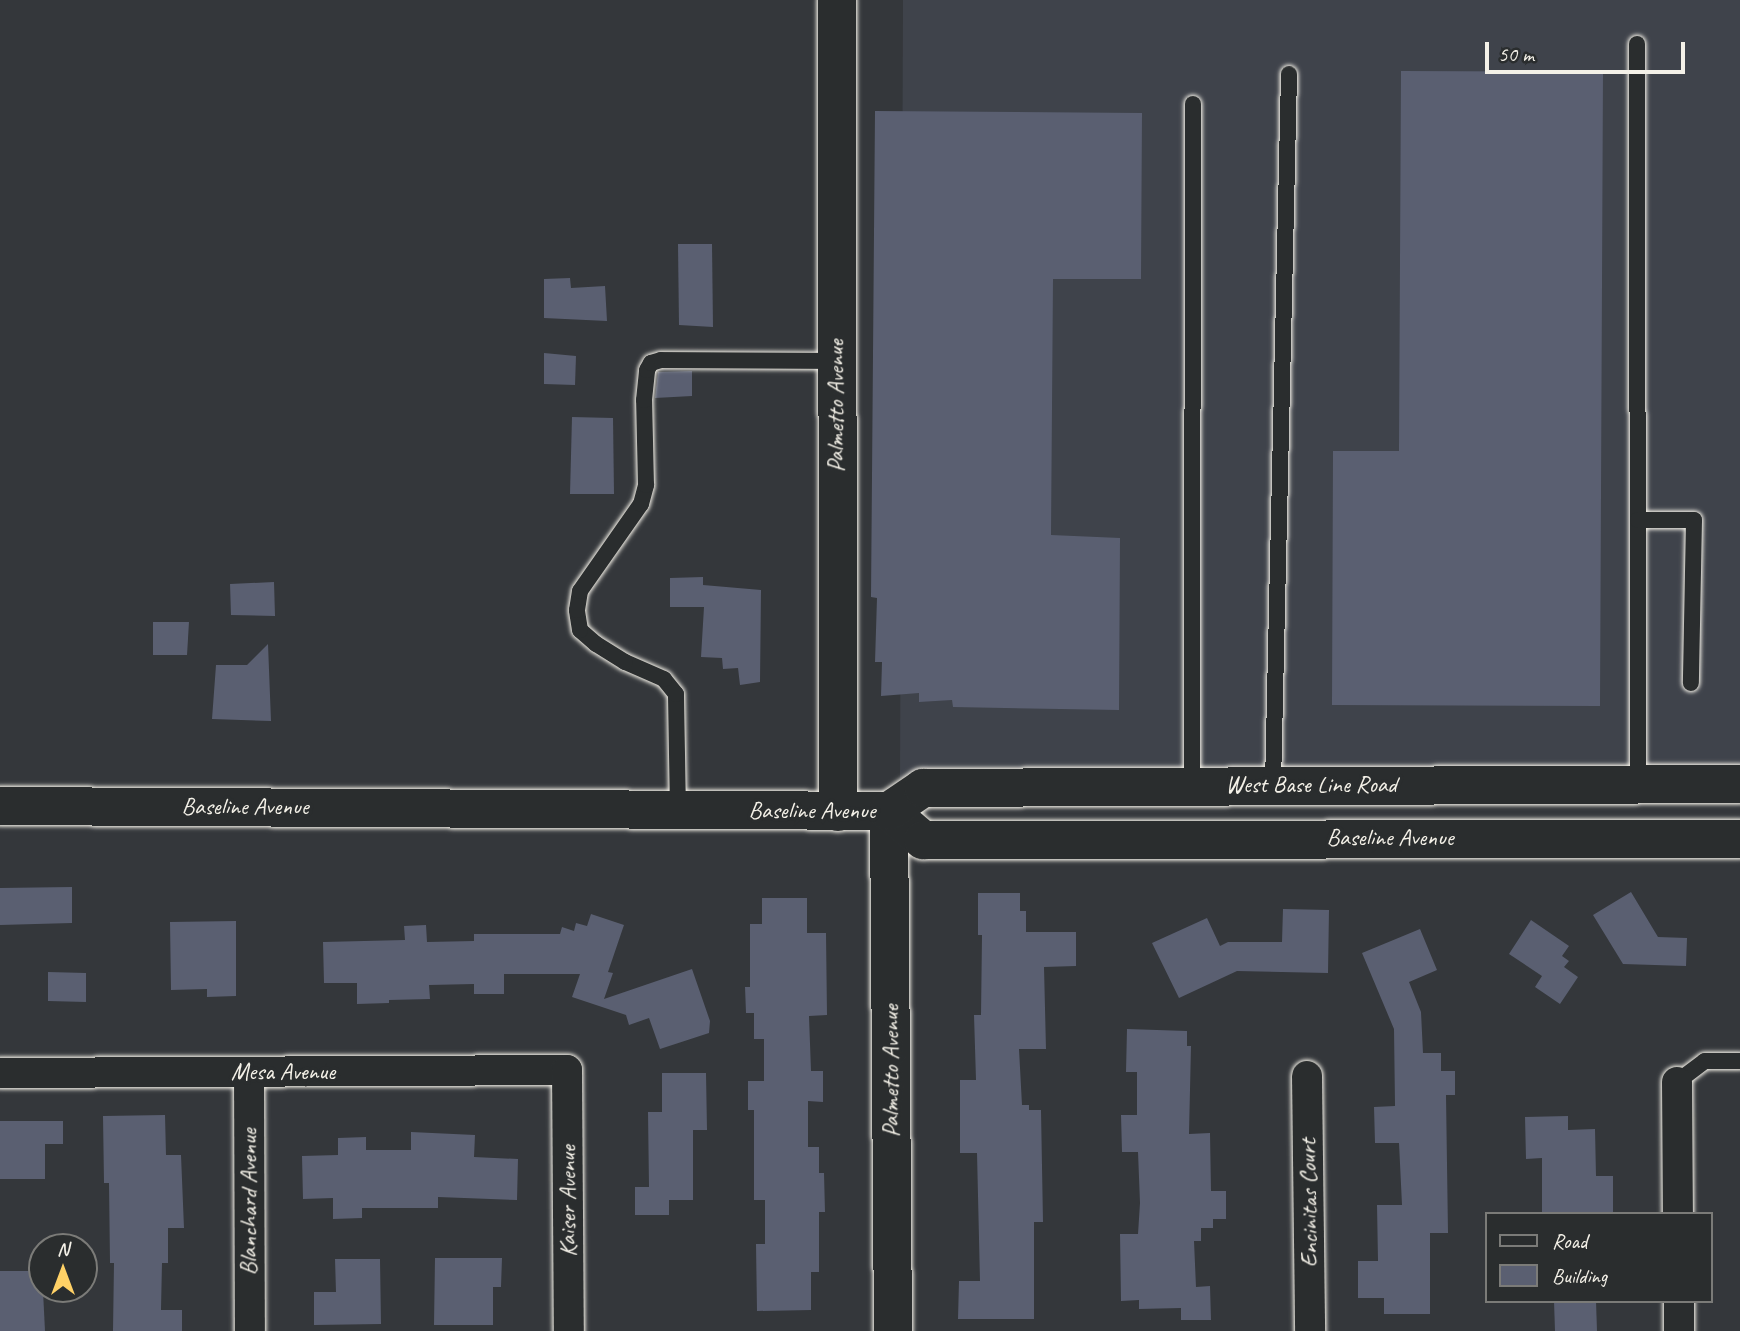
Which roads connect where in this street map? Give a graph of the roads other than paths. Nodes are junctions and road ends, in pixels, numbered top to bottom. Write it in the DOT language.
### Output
graph roads {
  1 [pos="837,0"];
  2 [pos="1637,44"];
  3 [pos="1289,74"];
  4 [pos="1193,104"];
  5 [pos="836,361"];
  6 [pos="1638,520"];
  7 [pos="1691,683"];
  8 [pos="1638,784"];
  9 [pos="1740,784"];
  10 [pos="1273,785"];
  11 [pos="1192,786"];
  12 [pos="0,806"];
  13 [pos="678,811"];
  14 [pos="890,811"];
  15 [pos="838,812"];
  16 [pos="1740,839"];
  17 [pos="1740,1061"];
  18 [pos="567,1070"];
  19 [pos="0,1073"];
  20 [pos="248,1073"];
  21 [pos="1307,1076"];
  22 [pos="1677,1082"];
  23 [pos="1678,1212"];
  24 [pos="1679,1303"];
  25 [pos="250,1331"];
  26 [pos="569,1331"];
  27 [pos="893,1331"];
  28 [pos="1310,1331"];
  29 [pos="1679,1331"];
  1 -- 5 [label="main road, Palmetto Avenue"];
  2 -- 6 [label="lane"];
  3 -- 10 [label="lane"];
  4 -- 11 [label="lane"];
  5 -- 13 [label="lane"];
  5 -- 15 [label="main road, Palmetto Avenue"];
  6 -- 7 [label="lane"];
  6 -- 8 [label="lane"];
  8 -- 9 [label="main road, West Base Line Road"];
  8 -- 10 [label="main road, West Base Line Road"];
  10 -- 11 [label="main road, West Base Line Road"];
  11 -- 14 [label="main road, West Base Line Road"];
  12 -- 13 [label="main road, Baseline Avenue"];
  13 -- 15 [label="main road, Baseline Avenue"];
  14 -- 15 [label="main road, Baseline Avenue"];
  14 -- 16 [label="main road, Baseline Avenue"];
  14 -- 27 [label="main road, Palmetto Avenue"];
  17 -- 22 [label="lane"];
  18 -- 20 [label="street, Mesa Avenue"];
  18 -- 26 [label="street, Kaiser Avenue"];
  19 -- 20 [label="street, Mesa Avenue"];
  20 -- 25 [label="street, Blanchard Avenue"];
  21 -- 28 [label="street, Encinitas Court"];
  22 -- 23 [label="street"];
  24 -- 29 [label="street"];
}
